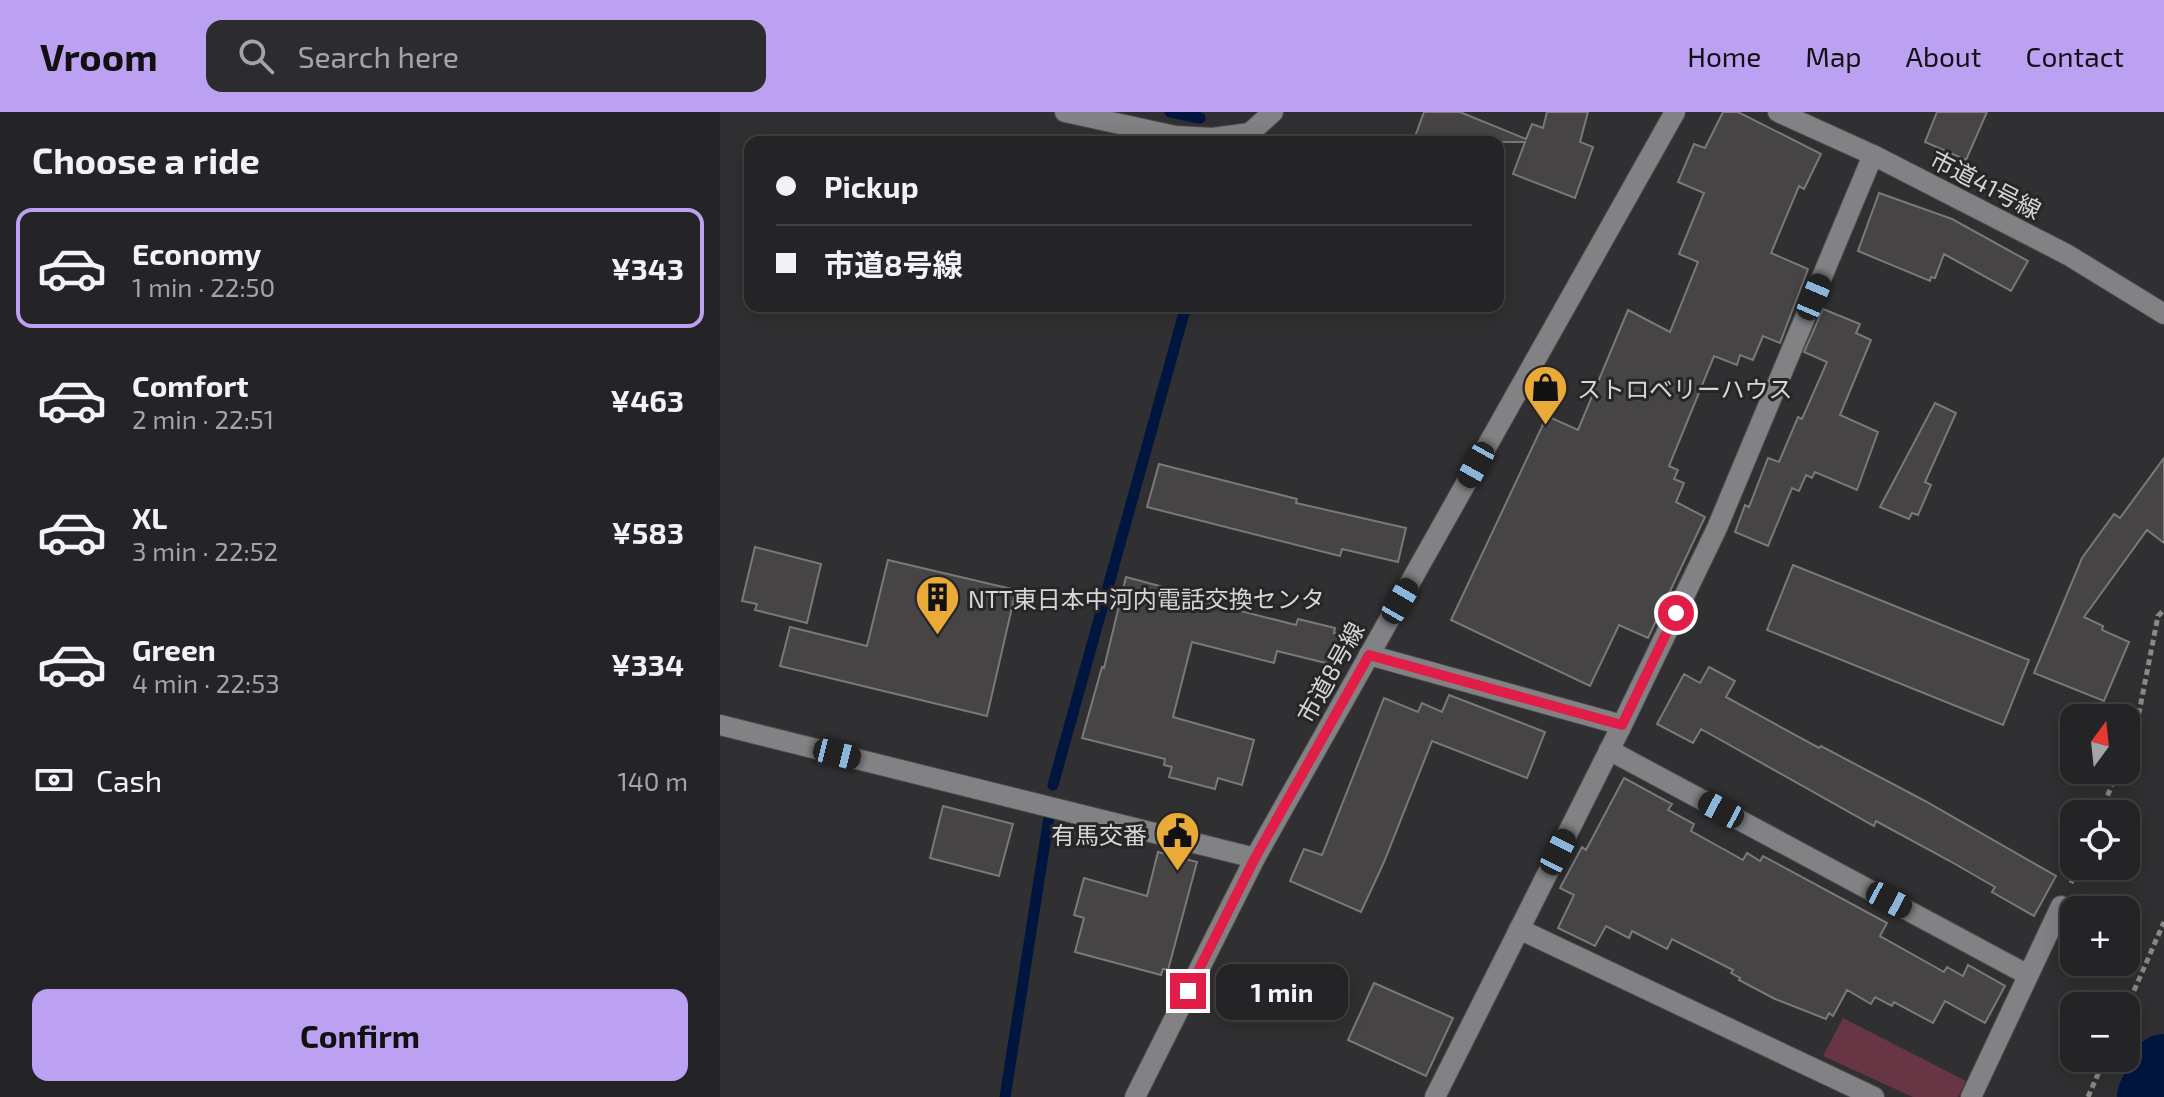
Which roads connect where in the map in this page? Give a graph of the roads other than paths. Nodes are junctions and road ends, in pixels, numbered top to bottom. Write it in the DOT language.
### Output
graph roads {
  1 [pos="1065,112"];
  2 [pos="1273,112"];
  3 [pos="1675,112"];
  4 [pos="1778,112"];
  5 [pos="1175,136"];
  6 [pos="1228,136"];
  7 [pos="1873,155"];
  8 [pos="2164,314"];
  9 [pos="1369,655"];
  10 [pos="720,725"];
  11 [pos="1622,725"];
  12 [pos="1609,750"];
  13 [pos="1255,858"];
  14 [pos="2060,908"];
  15 [pos="1519,929"];
  16 [pos="2028,975"];
  17 [pos="1135,1097"];
  18 [pos="1435,1097"];
  19 [pos="1874,1097"];
  20 [pos="1971,1097"];
  1 -- 5 [label="street"];
  2 -- 6 [label="street"];
  3 -- 9 [label="street, 市道8号線"];
  4 -- 7 [label="street, 市道41号線"];
  7 -- 8 [label="street, 市道41号線"];
  7 -- 11 [label="street"];
  9 -- 11 [label="street"];
  9 -- 13 [label="street, 市道8号線"];
  10 -- 13 [label="street"];
  11 -- 12 [label="street"];
  12 -- 15 [label="street"];
  12 -- 16 [label="street"];
  13 -- 17 [label="street, 市道8号線"];
  14 -- 16 [label="street"];
  15 -- 18 [label="street"];
  15 -- 19 [label="street"];
  16 -- 20 [label="street"];
}
